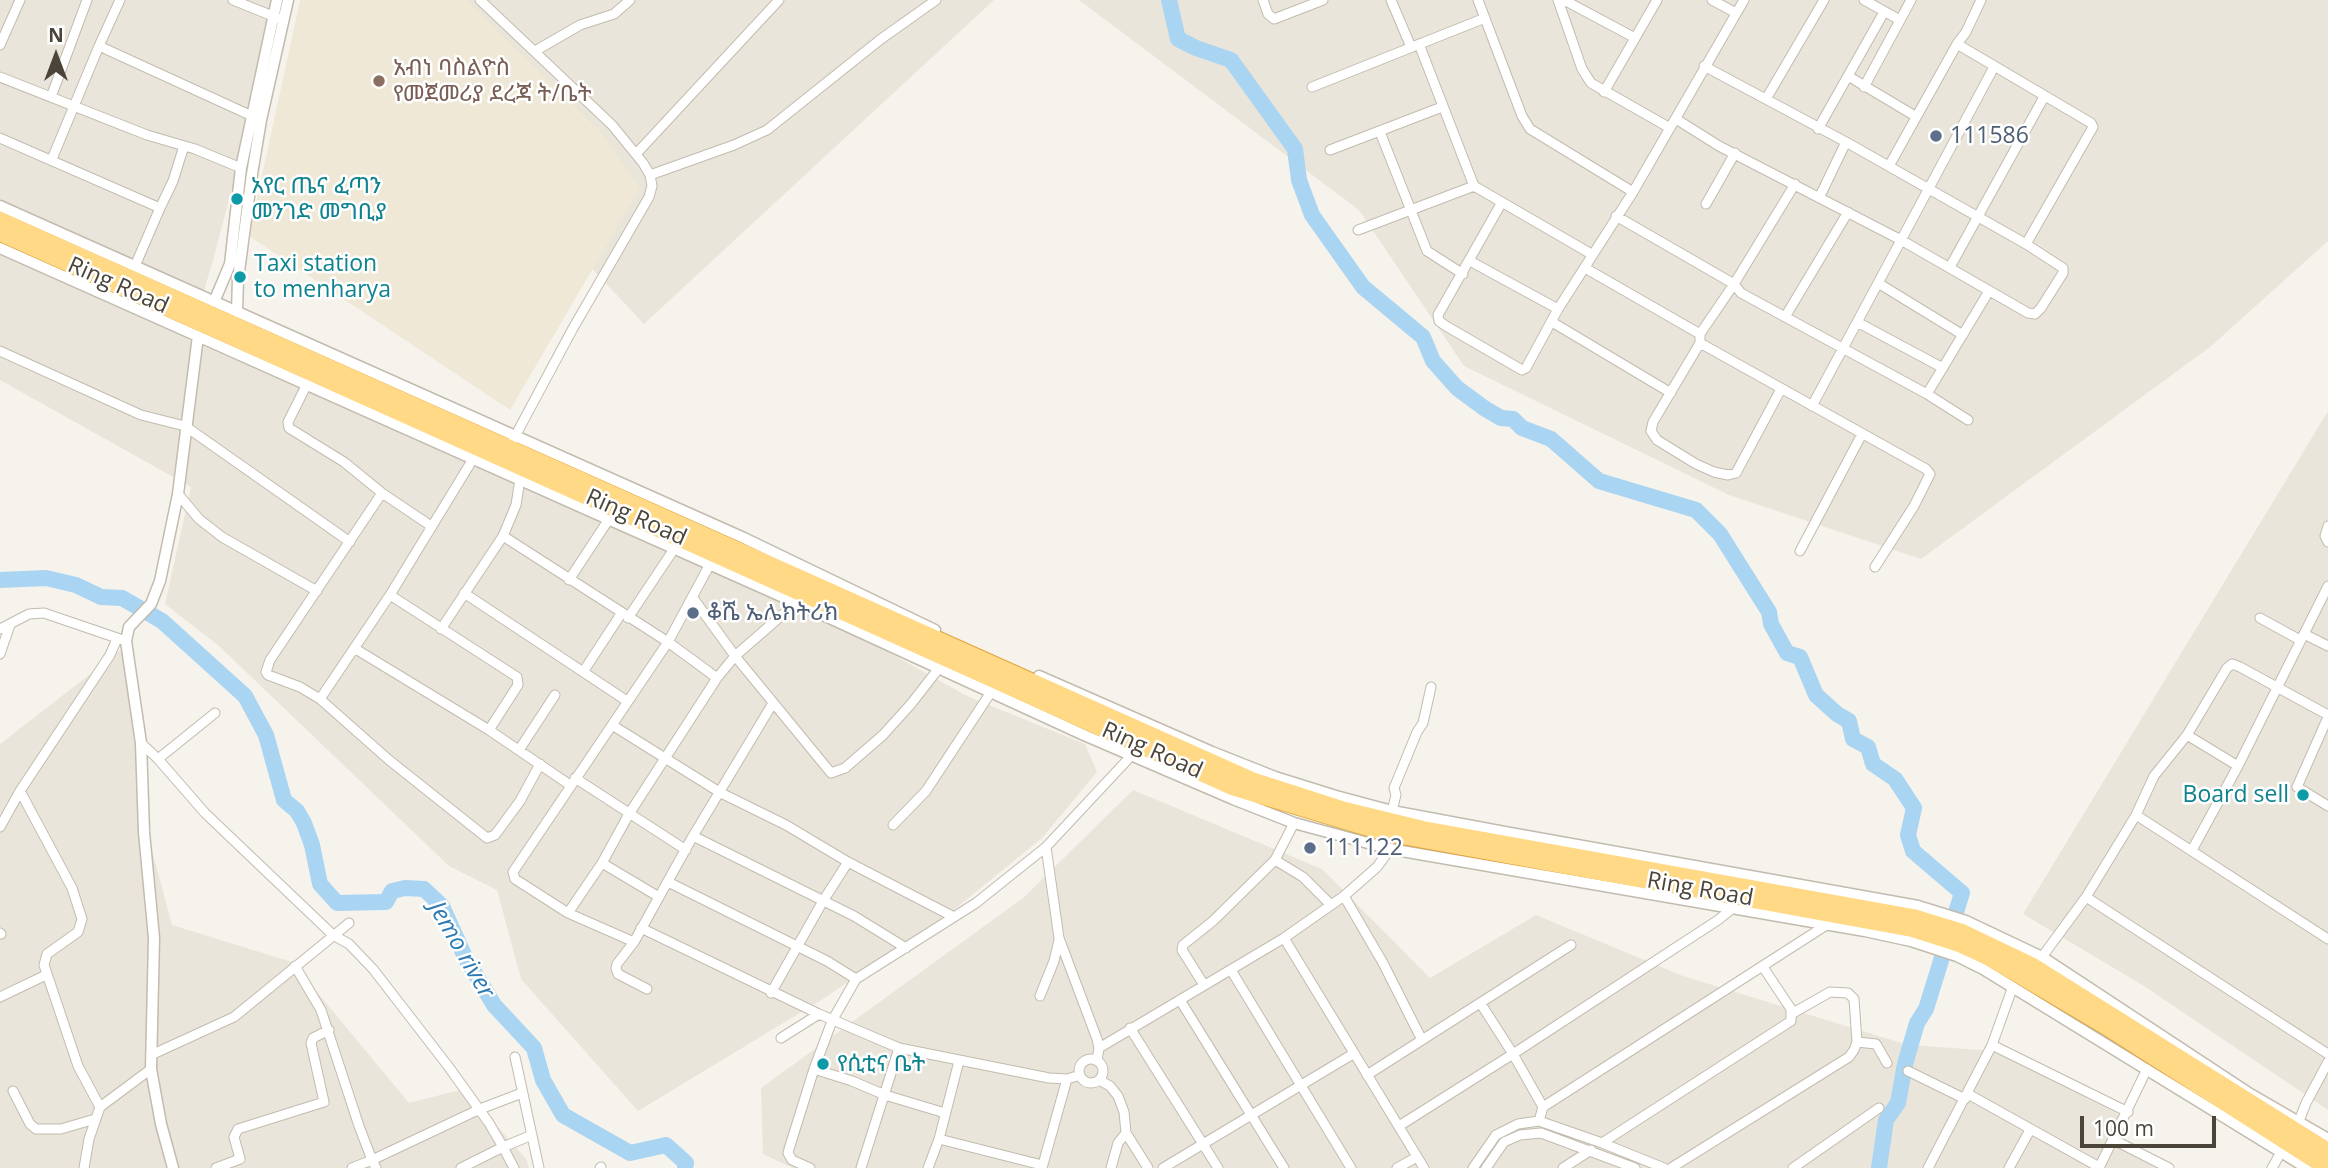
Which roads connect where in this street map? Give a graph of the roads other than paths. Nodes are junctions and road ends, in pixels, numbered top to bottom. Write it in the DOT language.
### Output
graph roads {
  1 [pos="20,0"];
  2 [pos="87,0"];
  3 [pos="120,0"];
  4 [pos="233,0"];
  5 [pos="277,0"];
  6 [pos="288,0"];
  7 [pos="480,0"];
  8 [pos="630,0"];
  9 [pos="779,0"];
  10 [pos="1263,0"];
  11 [pos="1323,0"];
  12 [pos="1391,0"];
  13 [pos="1478,0"];
  14 [pos="1558,0"];
  15 [pos="1564,0"];
  16 [pos="1657,0"];
  17 [pos="1712,0"];
  18 [pos="1744,0"];
  19 [pos="1824,0"];
  20 [pos="1864,0"];
  21 [pos="1911,0"];
  22 [pos="1981,0"];
  23 [pos="933,1"];
  24 [pos="1884,12"];
  25 [pos="1736,13"];
  26 [pos="279,18"];
  27 [pos="1485,18"];
  28 [pos="1900,20"];
  29 [pos="1635,38"];
  30 [pos="1957,44"];
  31 [pos="0,46"];
  32 [pos="99,46"];
  33 [pos="1415,46"];
  34 [pos="536,51"];
  35 [pos="1704,66"];
  36 [pos="1994,67"];
  37 [pos="1848,76"];
  38 [pos="0,78"];
  39 [pos="1864,86"];
  40 [pos="1312,87"];
  41 [pos="1604,92"];
  42 [pos="51,97"];
  43 [pos="2044,97"];
  44 [pos="1766,99"];
  45 [pos="75,106"];
  46 [pos="1442,107"];
  47 [pos="252,116"];
  48 [pos="1915,116"];
  49 [pos="1676,119"];
  50 [pos="1670,128"];
  51 [pos="1818,129"];
  52 [pos="1380,132"];
  53 [pos="0,138"];
  54 [pos="1846,142"];
  55 [pos="184,146"];
  56 [pos="1330,150"];
  57 [pos="1735,153"];
  58 [pos="636,154"];
  59 [pos="52,159"];
  60 [pos="1889,166"];
  61 [pos="241,168"];
  62 [pos="650,175"];
  63 [pos="1795,184"];
  64 [pos="1474,186"];
  65 [pos="1930,189"];
  66 [pos="1633,192"];
  67 [pos="1820,196"];
  68 [pos="1502,202"];
  69 [pos="1706,204"];
  70 [pos="0,206"];
  71 [pos="160,208"];
  72 [pos="1409,210"];
  73 [pos="1848,212"];
  74 [pos="1616,216"];
  75 [pos="1977,216"];
  76 [pos="0,219"];
  77 [pos="1358,230"];
  78 [pos="0,233"];
  79 [pos="1901,240"];
  80 [pos="2026,244"];
  81 [pos="0,248"];
  82 [pos="1593,255"];
  83 [pos="1470,261"];
  84 [pos="135,267"];
  85 [pos="1584,268"];
  86 [pos="1950,268"];
  87 [pos="1463,274"];
  88 [pos="1878,283"];
  89 [pos="1734,284"];
  90 [pos="1989,291"];
  91 [pos="214,302"];
  92 [pos="1558,309"];
  93 [pos="237,312"];
  94 [pos="1784,317"];
  95 [pos="1552,322"];
  96 [pos="1857,322"];
  97 [pos="1964,335"];
  98 [pos="198,336"];
  99 [pos="1700,339"];
  100 [pos="1842,349"];
  101 [pos="0,351"];
  102 [pos="1943,368"];
  103 [pos="307,384"];
  104 [pos="1781,389"];
  105 [pos="1671,393"];
  106 [pos="1927,394"];
  107 [pos="1812,406"];
  108 [pos="1968,420"];
  109 [pos="185,426"];
  110 [pos="1862,434"];
  111 [pos="512,442"];
  112 [pos="473,458"];
  113 [pos="520,480"];
  114 [pos="382,492"];
  115 [pos="178,494"];
  116 [pos="608,519"];
  117 [pos="431,526"];
  118 [pos="2328,526"];
  119 [pos="503,536"];
  120 [pos="349,542"];
  121 [pos="2328,542"];
  122 [pos="674,549"];
  123 [pos="1800,551"];
  124 [pos="710,564"];
  125 [pos="1875,567"];
  126 [pos="569,580"];
  127 [pos="2328,586"];
  128 [pos="317,591"];
  129 [pos="464,593"];
  130 [pos="390,595"];
  131 [pos="694,598"];
  132 [pos="796,603"];
  133 [pos="625,616"];
  134 [pos="2260,618"];
  135 [pos="10,625"];
  136 [pos="0,629"];
  137 [pos="441,629"];
  138 [pos="2302,637"];
  139 [pos="122,640"];
  140 [pos="668,642"];
  141 [pos="2328,646"];
  142 [pos="354,648"];
  143 [pos="0,654"];
  144 [pos="735,656"];
  145 [pos="939,668"];
  146 [pos="583,671"];
  147 [pos="717,678"];
  148 [pos="1431,688"];
  149 [pos="2277,688"];
  150 [pos="991,692"];
  151 [pos="555,695"];
  152 [pos="320,699"];
  153 [pos="627,701"];
  154 [pos="774,703"];
  155 [pos="215,713"];
  156 [pos="2328,716"];
  157 [pos="612,725"];
  158 [pos="489,730"];
  159 [pos="2188,735"];
  160 [pos="141,743"];
  161 [pos="519,750"];
  162 [pos="1131,756"];
  163 [pos="158,759"];
  164 [pos="664,759"];
  165 [pos="540,764"];
  166 [pos="2238,766"];
  167 [pos="573,782"];
  168 [pos="20,791"];
  169 [pos="721,793"];
  170 [pos="2328,806"];
  171 [pos="1392,811"];
  172 [pos="629,814"];
  173 [pos="2136,816"];
  174 [pos="1294,823"];
  175 [pos="893,825"];
  176 [pos="0,827"];
  177 [pos="693,836"];
  178 [pos="1046,847"];
  179 [pos="1390,849"];
  180 [pos="685,850"];
  181 [pos="2192,850"];
  182 [pos="1275,860"];
  183 [pos="848,862"];
  184 [pos="602,863"];
  185 [pos="668,882"];
  186 [pos="1344,896"];
  187 [pos="2086,897"];
  188 [pos="659,898"];
  189 [pos="823,901"];
  190 [pos="1331,905"];
  191 [pos="1733,908"];
  192 [pos="568,913"];
  193 [pos="954,917"];
  194 [pos="349,923"];
  195 [pos="1828,924"];
  196 [pos="1925,926"];
  197 [pos="641,929"];
  198 [pos="333,935"];
  199 [pos="1059,938"];
  200 [pos="1284,938"];
  201 [pos="1961,938"];
  202 [pos="2328,939"];
  203 [pos="634,942"];
  204 [pos="1571,945"];
  205 [pos="796,946"];
  206 [pos="906,948"];
  207 [pos="2042,957"];
  208 [pos="295,967"];
  209 [pos="1763,967"];
  210 [pos="1231,970"];
  211 [pos="46,975"];
  212 [pos="856,979"];
  213 [pos="1204,985"];
  214 [pos="647,989"];
  215 [pos="2012,989"];
  216 [pos="771,992"];
  217 [pos="1040,996"];
  218 [pos="0,997"];
  219 [pos="1180,1000"];
  220 [pos="1481,1004"];
  221 [pos="1793,1013"];
  222 [pos="819,1014"];
  223 [pos="832,1021"];
  224 [pos="1130,1028"];
  225 [pos="329,1030"];
  226 [pos="781,1038"];
  227 [pos="1422,1040"];
  228 [pos="1857,1042"];
  229 [pos="1992,1045"];
  230 [pos="899,1048"];
  231 [pos="1099,1048"];
  232 [pos="1353,1054"];
  233 [pos="1513,1054"];
  234 [pos="2328,1054"];
  235 [pos="151,1055"];
  236 [pos="515,1056"];
  237 [pos="959,1061"];
  238 [pos="1097,1061"];
  239 [pos="2328,1062"];
  240 [pos="1888,1063"];
  241 [pos="151,1069"];
  242 [pos="814,1069"];
  243 [pos="2147,1069"];
  244 [pos="1908,1071"];
  245 [pos="1080,1075"];
  246 [pos="1367,1075"];
  247 [pos="1067,1079"];
  248 [pos="1099,1080"];
  249 [pos="1300,1085"];
  250 [pos="13,1091"];
  251 [pos="522,1093"];
  252 [pos="885,1095"];
  253 [pos="1967,1097"];
  254 [pos="100,1107"];
  255 [pos="1542,1107"];
  256 [pos="1880,1108"];
  257 [pos="480,1109"];
  258 [pos="2128,1112"];
  259 [pos="945,1113"];
  260 [pos="1252,1115"];
  261 [pos="94,1119"];
  262 [pos="1539,1121"];
  263 [pos="1399,1126"];
  264 [pos="2030,1130"];
  265 [pos="1126,1133"];
  266 [pos="533,1135"];
  267 [pos="2290,1137"];
  268 [pos="939,1139"];
  269 [pos="2328,1139"];
  270 [pos="2114,1140"];
  271 [pos="1203,1143"];
  272 [pos="1602,1143"];
  273 [pos="503,1147"];
  274 [pos="1591,1150"];
  275 [pos="2328,1151"];
  276 [pos="1417,1157"];
  277 [pos="374,1164"];
  278 [pos="1042,1167"];
  279 [pos="84,1168"];
  280 [pos="173,1168"];
  281 [pos="216,1168"];
  282 [pos="352,1168"];
  283 [pos="461,1168"];
  284 [pos="513,1168"];
  285 [pos="539,1168"];
  286 [pos="810,1168"];
  287 [pos="861,1168"];
  288 [pos="928,1168"];
  289 [pos="1111,1168"];
  290 [pos="1148,1168"];
  291 [pos="1163,1168"];
  292 [pos="1218,1168"];
  293 [pos="1284,1168"];
  294 [pos="1351,1168"];
  295 [pos="1397,1168"];
  296 [pos="1424,1168"];
  297 [pos="1473,1168"];
  298 [pos="1486,1168"];
  299 [pos="1563,1168"];
  300 [pos="1635,1168"];
  301 [pos="1664,1168"];
  302 [pos="1671,1168"];
  303 [pos="1793,1168"];
  304 [pos="1928,1168"];
  305 [pos="2009,1168"];
  306 [pos="2099,1168"];
  307 [pos="2169,1168"];
  308 [pos="2272,1168"];
  309 [pos="2307,1168"];
  310 [pos="2327,1168"];
  1 -- 31 [label="street"];
  2 -- 42 [label="street"];
  3 -- 32 [label="street"];
  4 -- 26 [label="street"];
  5 -- 26 [label="street"];
  6 -- 26 [label="street"];
  7 -- 34 [label="street"];
  8 -- 34 [label="street"];
  9 -- 58 [label="street"];
  10 -- 11 [label="street"];
  12 -- 33 [label="street"];
  13 -- 27 [label="street"];
  14 -- 41 [label="street"];
  15 -- 29 [label="street"];
  16 -- 29 [label="street"];
  17 -- 25 [label="street"];
  18 -- 25 [label="street"];
  19 -- 44 [label="street"];
  20 -- 24 [label="street"];
  21 -- 28 [label="street"];
  22 -- 30 [label="street"];
  23 -- 62 [label="street"];
  24 -- 28 [label="street"];
  24 -- 37 [label="street"];
  25 -- 35 [label="street"];
  26 -- 47 [label="street"];
  26 -- 93 [label="street"];
  27 -- 33 [label="street"];
  27 -- 66 [label="street"];
  28 -- 39 [label="street"];
  29 -- 41 [label="street"];
  30 -- 36 [label="street"];
  30 -- 48 [label="street"];
  32 -- 45 [label="street"];
  32 -- 47 [label="street"];
  33 -- 40 [label="street"];
  33 -- 46 [label="street"];
  34 -- 58 [label="street"];
  35 -- 44 [label="street"];
  35 -- 49 [label="street"];
  36 -- 43 [label="street"];
  36 -- 65 [label="street"];
  37 -- 39 [label="street"];
  37 -- 51 [label="street"];
  38 -- 42 [label="street"];
  39 -- 48 [label="street"];
  41 -- 50 [label="street"];
  42 -- 45 [label="street"];
  43 -- 75 [label="street"];
  43 -- 80 [label="street"];
  44 -- 51 [label="street"];
  45 -- 55 [label="street"];
  45 -- 59 [label="street"];
  46 -- 52 [label="street"];
  46 -- 64 [label="street"];
  47 -- 61 [label="street"];
  48 -- 60 [label="street"];
  49 -- 50 [label="street"];
  49 -- 57 [label="street"];
  50 -- 66 [label="street"];
  51 -- 54 [label="street"];
  52 -- 56 [label="street"];
  52 -- 72 [label="street"];
  53 -- 59 [label="street"];
  54 -- 60 [label="street"];
  54 -- 67 [label="street"];
  55 -- 61 [label="street"];
  55 -- 71 [label="street"];
  57 -- 63 [label="street"];
  57 -- 69 [label="street"];
  58 -- 62 [label="street"];
  59 -- 71 [label="street"];
  60 -- 65 [label="street"];
  61 -- 91 [label="street"];
  62 -- 111 [label="street"];
  63 -- 67 [label="street"];
  63 -- 89 [label="street"];
  64 -- 68 [label="street"];
  64 -- 72 [label="street"];
  65 -- 75 [label="street"];
  65 -- 79 [label="street"];
  66 -- 74 [label="street"];
  67 -- 73 [label="street"];
  68 -- 82 [label="street"];
  68 -- 83 [label="street"];
  70 -- 84 [label="street"];
  71 -- 84 [label="street"];
  72 -- 77 [label="street"];
  72 -- 87 [label="street"];
  73 -- 79 [label="street"];
  73 -- 94 [label="street"];
  74 -- 82 [label="street"];
  74 -- 89 [label="street"];
  75 -- 80 [label="street"];
  75 -- 86 [label="street"];
  76 -- 111 [label="highway, Ring Road"];
  78 -- 196 [label="highway, Ring Road"];
  79 -- 86 [label="street"];
  79 -- 88 [label="street"];
  80 -- 90 [label="street"];
  81 -- 98 [label="street"];
  82 -- 85 [label="street"];
  83 -- 87 [label="street"];
  83 -- 92 [label="street"];
  84 -- 91 [label="street"];
  85 -- 92 [label="street"];
  85 -- 99 [label="street"];
  86 -- 90 [label="street"];
  87 -- 95 [label="street"];
  88 -- 96 [label="street"];
  88 -- 97 [label="street"];
  89 -- 94 [label="street"];
  89 -- 99 [label="street"];
  90 -- 97 [label="street"];
  91 -- 93 [label="street"];
  92 -- 95 [label="street"];
  93 -- 111 [label="street"];
  94 -- 100 [label="street"];
  95 -- 105 [label="street"];
  96 -- 100 [label="street"];
  96 -- 102 [label="street"];
  97 -- 102 [label="street"];
  98 -- 103 [label="street"];
  98 -- 109 [label="street"];
  99 -- 104 [label="street"];
  99 -- 105 [label="street"];
  100 -- 106 [label="street"];
  100 -- 107 [label="street"];
  101 -- 109 [label="street"];
  102 -- 106 [label="street"];
  103 -- 112 [label="street"];
  103 -- 114 [label="street"];
  104 -- 105 [label="street"];
  104 -- 107 [label="street"];
  106 -- 108 [label="street"];
  107 -- 110 [label="street"];
  109 -- 115 [label="street"];
  109 -- 120 [label="street"];
  110 -- 123 [label="street"];
  110 -- 125 [label="street"];
  111 -- 171 [label="street"];
  111 -- 196 [label="highway, Ring Road"];
  112 -- 113 [label="street"];
  112 -- 117 [label="street"];
  113 -- 116 [label="street"];
  113 -- 119 [label="street"];
  114 -- 117 [label="street"];
  114 -- 120 [label="street"];
  115 -- 128 [label="street"];
  115 -- 139 [label="street"];
  116 -- 122 [label="street"];
  116 -- 126 [label="street"];
  117 -- 130 [label="street"];
  118 -- 121 [label="street"];
  119 -- 126 [label="street"];
  119 -- 129 [label="street"];
  120 -- 128 [label="street"];
  122 -- 124 [label="street"];
  122 -- 133 [label="street"];
  124 -- 131 [label="street"];
  124 -- 132 [label="street"];
  126 -- 133 [label="street"];
  127 -- 138 [label="street"];
  128 -- 152 [label="street"];
  129 -- 137 [label="street"];
  129 -- 146 [label="street"];
  130 -- 137 [label="street"];
  130 -- 142 [label="street"];
  131 -- 140 [label="street"];
  131 -- 144 [label="street"];
  132 -- 144 [label="street"];
  132 -- 145 [label="street"];
  133 -- 140 [label="street"];
  133 -- 146 [label="street"];
  134 -- 138 [label="street"];
  135 -- 136 [label="street"];
  135 -- 139 [label="street"];
  135 -- 143 [label="street"];
  137 -- 158 [label="street"];
  138 -- 141 [label="street"];
  138 -- 149 [label="street"];
  139 -- 160 [label="street"];
  139 -- 168 [label="street"];
  140 -- 147 [label="street"];
  140 -- 153 [label="street"];
  142 -- 152 [label="street"];
  142 -- 158 [label="street"];
  144 -- 147 [label="street"];
  144 -- 154 [label="street"];
  145 -- 150 [label="street"];
  145 -- 154 [label="street"];
  146 -- 153 [label="street"];
  147 -- 164 [label="street"];
  148 -- 171 [label="street"];
  149 -- 156 [label="street"];
  149 -- 159 [label="street"];
  149 -- 166 [label="street"];
  150 -- 162 [label="street"];
  150 -- 175 [label="street"];
  151 -- 161 [label="street"];
  152 -- 165 [label="street"];
  153 -- 157 [label="street"];
  154 -- 169 [label="street"];
  155 -- 163 [label="street"];
  156 -- 170 [label="street"];
  157 -- 164 [label="street"];
  157 -- 167 [label="street"];
  158 -- 161 [label="street"];
  159 -- 166 [label="street"];
  159 -- 173 [label="street"];
  160 -- 163 [label="street"];
  160 -- 235 [label="street"];
  161 -- 165 [label="street"];
  162 -- 174 [label="street"];
  162 -- 178 [label="street"];
  163 -- 198 [label="street"];
  164 -- 169 [label="street"];
  164 -- 172 [label="street"];
  165 -- 167 [label="street"];
  166 -- 181 [label="street"];
  167 -- 172 [label="street"];
  167 -- 192 [label="street"];
  168 -- 176 [label="street"];
  168 -- 211 [label="street"];
  169 -- 177 [label="street"];
  169 -- 183 [label="street"];
  171 -- 196 [label="street"];
  172 -- 180 [label="street"];
  172 -- 184 [label="street"];
  173 -- 181 [label="street"];
  173 -- 187 [label="street"];
  174 -- 179 [label="street"];
  174 -- 182 [label="street"];
  177 -- 180 [label="street"];
  177 -- 189 [label="street"];
  178 -- 193 [label="street"];
  178 -- 199 [label="street"];
  179 -- 186 [label="street"];
  179 -- 191 [label="street"];
  180 -- 185 [label="street"];
  181 -- 202 [label="street"];
  182 -- 190 [label="street"];
  182 -- 213 [label="street"];
  183 -- 189 [label="street"];
  183 -- 193 [label="street"];
  184 -- 188 [label="street"];
  184 -- 192 [label="street"];
  185 -- 188 [label="street"];
  185 -- 205 [label="street"];
  186 -- 190 [label="street"];
  186 -- 227 [label="street"];
  187 -- 207 [label="street"];
  187 -- 234 [label="street"];
  188 -- 197 [label="street"];
  189 -- 205 [label="street"];
  189 -- 206 [label="street"];
  190 -- 200 [label="street"];
  191 -- 195 [label="street"];
  191 -- 233 [label="street"];
  192 -- 203 [label="street"];
  193 -- 206 [label="street"];
  194 -- 198 [label="street"];
  195 -- 196 [label="street"];
  195 -- 209 [label="street"];
  196 -- 201 [label="highway, Ring Road"];
  196 -- 201 [label="street"];
  197 -- 203 [label="street"];
  197 -- 216 [label="street"];
  198 -- 208 [label="street"];
  198 -- 257 [label="street"];
  199 -- 217 [label="street"];
  199 -- 231 [label="street"];
  200 -- 210 [label="street"];
  200 -- 232 [label="street"];
  201 -- 207 [label="street"];
  201 -- 215 [label="street"];
  201 -- 267 [label="highway, Ring Road"];
  203 -- 214 [label="street"];
  204 -- 220 [label="street"];
  205 -- 212 [label="street"];
  205 -- 216 [label="street"];
  206 -- 212 [label="street"];
  207 -- 267 [label="street"];
  208 -- 225 [label="street"];
  208 -- 235 [label="street"];
  209 -- 221 [label="street"];
  209 -- 255 [label="street"];
  210 -- 213 [label="street"];
  210 -- 249 [label="street"];
  211 -- 218 [label="street"];
  211 -- 254 [label="street"];
  212 -- 223 [label="street"];
  213 -- 219 [label="street"];
  215 -- 229 [label="street"];
  215 -- 243 [label="street"];
  216 -- 222 [label="street"];
  219 -- 224 [label="street"];
  219 -- 260 [label="street"];
  220 -- 227 [label="street"];
  220 -- 233 [label="street"];
  221 -- 228 [label="street"];
  221 -- 272 [label="street"];
  222 -- 223 [label="street"];
  222 -- 226 [label="street"];
  223 -- 230 [label="street"];
  223 -- 242 [label="street"];
  224 -- 231 [label="street"];
  224 -- 271 [label="street"];
  225 -- 277 [label="street"];
  225 -- 281 [label="street"];
  227 -- 246 [label="street"];
  228 -- 240 [label="street"];
  228 -- 302 [label="street"];
  229 -- 253 [label="street"];
  229 -- 258 [label="street"];
  230 -- 237 [label="street"];
  230 -- 252 [label="street"];
  231 -- 238 [label="street"];
  232 -- 246 [label="street"];
  232 -- 249 [label="street"];
  233 -- 255 [label="street"];
  233 -- 263 [label="street"];
  235 -- 241 [label="street"];
  236 -- 251 [label="street"];
  237 -- 247 [label="street"];
  237 -- 259 [label="street"];
  238 -- 245 [label="street"];
  238 -- 248 [label="street"];
  239 -- 267 [label="street"];
  241 -- 254 [label="street"];
  241 -- 280 [label="street"];
  242 -- 252 [label="street"];
  242 -- 286 [label="street"];
  243 -- 258 [label="street"];
  243 -- 267 [label="street"];
  244 -- 253 [label="street"];
  245 -- 247 [label="street"];
  245 -- 248 [label="street"];
  246 -- 263 [label="street"];
  247 -- 278 [label="street"];
  248 -- 265 [label="street"];
  249 -- 260 [label="street"];
  249 -- 294 [label="street"];
  250 -- 261 [label="street"];
  251 -- 257 [label="street"];
  251 -- 266 [label="street"];
  252 -- 259 [label="street"];
  252 -- 287 [label="street"];
  253 -- 264 [label="street"];
  253 -- 304 [label="street"];
  254 -- 261 [label="street"];
  255 -- 262 [label="street"];
  256 -- 303 [label="street"];
  257 -- 273 [label="street"];
  257 -- 277 [label="street"];
  258 -- 270 [label="street"];
  259 -- 268 [label="street"];
  260 -- 271 [label="street"];
  260 -- 293 [label="street"];
  261 -- 279 [label="street"];
  262 -- 272 [label="street"];
  262 -- 297 [label="street"];
  263 -- 276 [label="street"];
  264 -- 305 [label="street"];
  264 -- 306 [label="street"];
  265 -- 289 [label="street"];
  265 -- 290 [label="street"];
  266 -- 273 [label="street"];
  266 -- 285 [label="street"];
  267 -- 269 [label="street"];
  267 -- 275 [label="highway, Ring Road"];
  267 -- 308 [label="street"];
  267 -- 309 [label="street"];
  267 -- 310 [label="highway, Ring Road"];
  268 -- 278 [label="street"];
  268 -- 288 [label="street"];
  270 -- 306 [label="street"];
  270 -- 307 [label="street"];
  271 -- 291 [label="street"];
  271 -- 292 [label="street"];
  272 -- 301 [label="street"];
  273 -- 283 [label="street"];
  273 -- 284 [label="street"];
  274 -- 298 [label="street"];
  274 -- 299 [label="street"];
  274 -- 300 [label="street"];
  276 -- 295 [label="street"];
  276 -- 296 [label="street"];
  277 -- 282 [label="street"];
}
